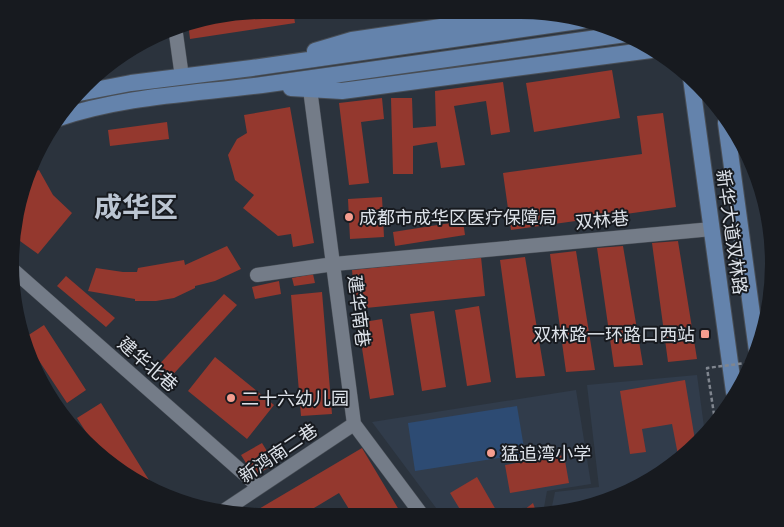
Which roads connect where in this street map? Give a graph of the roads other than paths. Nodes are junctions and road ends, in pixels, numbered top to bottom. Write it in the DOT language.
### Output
graph roads {
  1 [pos="533,20"];
  2 [pos="176,35"];
  3 [pos="611,36"];
  4 [pos="642,51"];
  5 [pos="182,77"];
  6 [pos="254,86"];
  7 [pos="310,89"];
  8 [pos="692,89"];
  9 [pos="89,91"];
  10 [pos="68,116"];
  11 [pos="727,134"];
  12 [pos="712,229"];
  13 [pos="334,264"];
  14 [pos="19,275"];
  15 [pos="256,275"];
  16 [pos="755,334"];
  17 [pos="733,384"];
  18 [pos="354,424"];
  19 [pos="259,488"];
  20 [pos="231,506"];
  21 [pos="416,508"];
  1 -- 5 [label="main road"];
  2 -- 5 [label="street"];
  3 -- 6 [label="main road"];
  4 -- 7 [label="main road"];
  5 -- 9 [label="main road"];
  6 -- 7 [label="main road"];
  6 -- 10 [label="main road"];
  7 -- 13 [label="street, 建华南巷"];
  8 -- 12 [label="main road, 新华大道双林路"];
  11 -- 16 [label="main road, 新华大道双林路"];
  12 -- 13 [label="street, 双林巷"];
  12 -- 17 [label="main road, 新华大道双林路"];
  13 -- 15 [label="street, 双林巷"];
  13 -- 18 [label="street, 建华南巷"];
  14 -- 19 [label="street, 建华北巷"];
  18 -- 19 [label="street, 新鸿南二巷"];
  18 -- 21 [label="street, 建华南巷"];
  19 -- 20 [label="street, 新鸿南二巷"];
}
